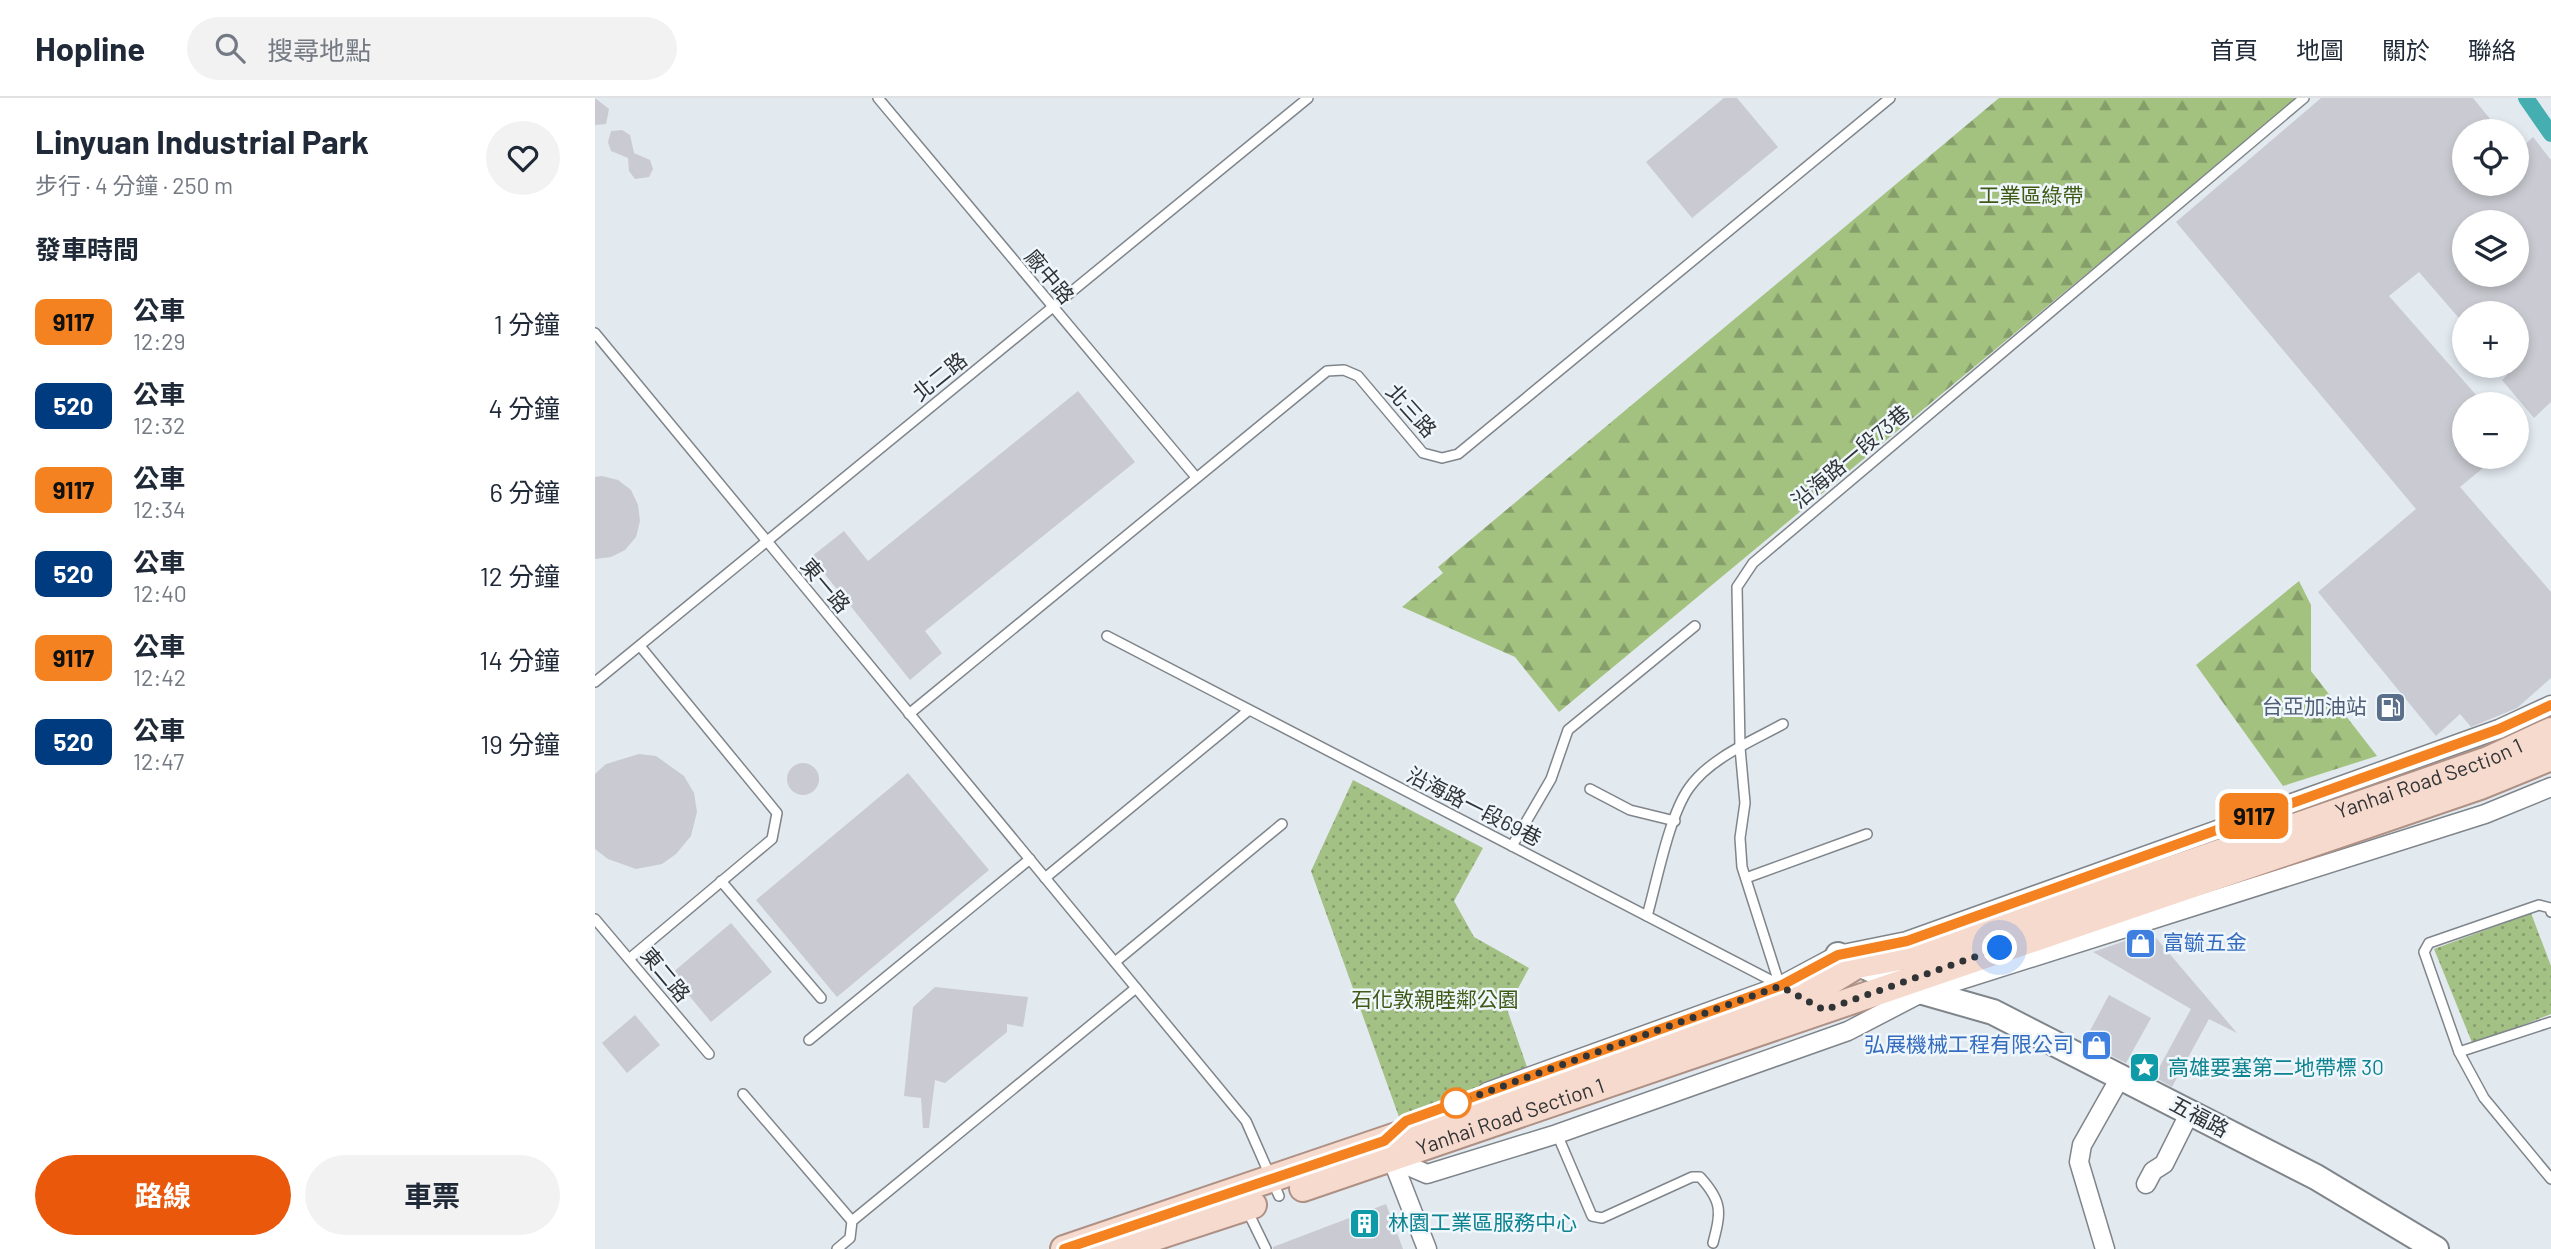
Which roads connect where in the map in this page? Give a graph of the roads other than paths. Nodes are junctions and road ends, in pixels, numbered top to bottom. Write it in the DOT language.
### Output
graph roads {
  1 [pos="878,98"];
  2 [pos="1308,98"];
  3 [pos="1890,98"];
  4 [pos="2304,98"];
  5 [pos="1051,308"];
  6 [pos="595,333"];
  7 [pos="1195,476"];
  8 [pos="766,543"];
  9 [pos="1695,626"];
  10 [pos="1107,636"];
  11 [pos="640,646"];
  12 [pos="595,682"];
  13 [pos="2551,705"];
  14 [pos="1249,710"];
  15 [pos="909,713"];
  16 [pos="1783,724"];
  17 [pos="2551,731"];
  18 [pos="1740,748"];
  19 [pos="2551,757"];
  20 [pos="2551,787"];
  21 [pos="1590,789"];
  22 [pos="1675,821"];
  23 [pos="1282,824"];
  24 [pos="1867,834"];
  25 [pos="1512,846"];
  26 [pos="1030,859"];
  27 [pos="1045,878"];
  28 [pos="1746,878"];
  29 [pos="721,881"];
  30 [pos="2551,912"];
  31 [pos="1647,916"];
  32 [pos="595,919"];
  33 [pos="629,959"];
  34 [pos="1848,960"];
  35 [pos="1115,962"];
  36 [pos="1912,987"];
  37 [pos="1136,988"];
  38 [pos="821,998"];
  39 [pos="1802,998"];
  40 [pos="2551,1022"];
  41 [pos="809,1040"];
  42 [pos="2459,1052"];
  43 [pos="709,1054"];
  44 [pos="2121,1076"];
  45 [pos="743,1094"];
  46 [pos="2190,1112"];
  47 [pos="1557,1134"];
  48 [pos="1388,1150"];
  49 [pos="2551,1179"];
  50 [pos="2146,1184"];
  51 [pos="1276,1188"];
  52 [pos="1242,1199"];
  53 [pos="852,1221"];
  54 [pos="1713,1243"];
  55 [pos="837,1249"];
  56 [pos="1064,1249"];
  57 [pos="1118,1249"];
  58 [pos="1266,1249"];
  59 [pos="1427,1249"];
  60 [pos="2105,1249"];
  61 [pos="2436,1249"];
  1 -- 5 [label="lane, 廠中路"];
  2 -- 5 [label="lane, 北二路"];
  3 -- 7 [label="lane, 北三路"];
  4 -- 18 [label="lane, 沿海路一段73巷"];
  5 -- 7 [label="lane, 廠中路"];
  5 -- 8 [label="lane, 北二路"];
  6 -- 8 [label="lane, 東一路"];
  7 -- 15 [label="lane, 北三路"];
  8 -- 11 [label="lane, 北二路"];
  8 -- 15 [label="lane, 東一路"];
  9 -- 25 [label="lane"];
  10 -- 14 [label="lane, 沿海路一段69巷"];
  11 -- 12 [label="lane, 北二路"];
  11 -- 29 [label="lane"];
  13 -- 34 [label="street, Yanhai Road Section 1"];
  14 -- 25 [label="lane, 沿海路一段69巷"];
  14 -- 27 [label="lane"];
  15 -- 26 [label="lane, 東一路"];
  16 -- 18 [label="lane"];
  17 -- 34 [label="main road, Yanhai Road Section 1"];
  18 -- 22 [label="lane"];
  18 -- 28 [label="lane, 沿海路一段73巷"];
  19 -- 36 [label="main road, Yanhai Road Section 1"];
  20 -- 36 [label="street, Yanhai Road Section 1"];
  21 -- 22 [label="lane"];
  22 -- 31 [label="lane"];
  23 -- 35 [label="lane"];
  24 -- 28 [label="lane"];
  25 -- 31 [label="lane, 沿海路一段69巷"];
  26 -- 27 [label="lane, 東一路"];
  26 -- 41 [label="lane"];
  27 -- 35 [label="lane, 東一路"];
  28 -- 39 [label="lane, 沿海路一段73巷"];
  29 -- 33 [label="lane"];
  29 -- 38 [label="lane"];
  30 -- 42 [label="lane"];
  31 -- 39 [label="lane, 沿海路一段69巷"];
  32 -- 33 [label="lane, 東二路"];
  33 -- 43 [label="lane, 東二路"];
  34 -- 36 [label="street, 五福路"];
  34 -- 39 [label="main road, Yanhai Road Section 1"];
  35 -- 37 [label="lane, 東一路"];
  36 -- 39 [label="main road, Yanhai Road Section 1"];
  36 -- 44 [label="street, 五福路"];
  36 -- 47 [label="street, Yanhai Road Section 1"];
  37 -- 51 [label="lane, 東一路"];
  37 -- 53 [label="lane"];
  39 -- 48 [label="main road, Yanhai Road Section 1"];
  39 -- 48 [label="street, Yanhai Road Section 1"];
  40 -- 42 [label="lane"];
  42 -- 49 [label="lane"];
  44 -- 46 [label="street, 五福路"];
  44 -- 60 [label="street"];
  45 -- 53 [label="lane"];
  46 -- 50 [label="street"];
  46 -- 61 [label="street, 五福路"];
  47 -- 48 [label="street, Yanhai Road Section 1"];
  47 -- 54 [label="lane"];
  48 -- 51 [label="main road"];
  48 -- 59 [label="street"];
  51 -- 52 [label="main road"];
  52 -- 56 [label="main road"];
  52 -- 57 [label="main road"];
  52 -- 58 [label="lane"];
  53 -- 55 [label="lane"];
}
